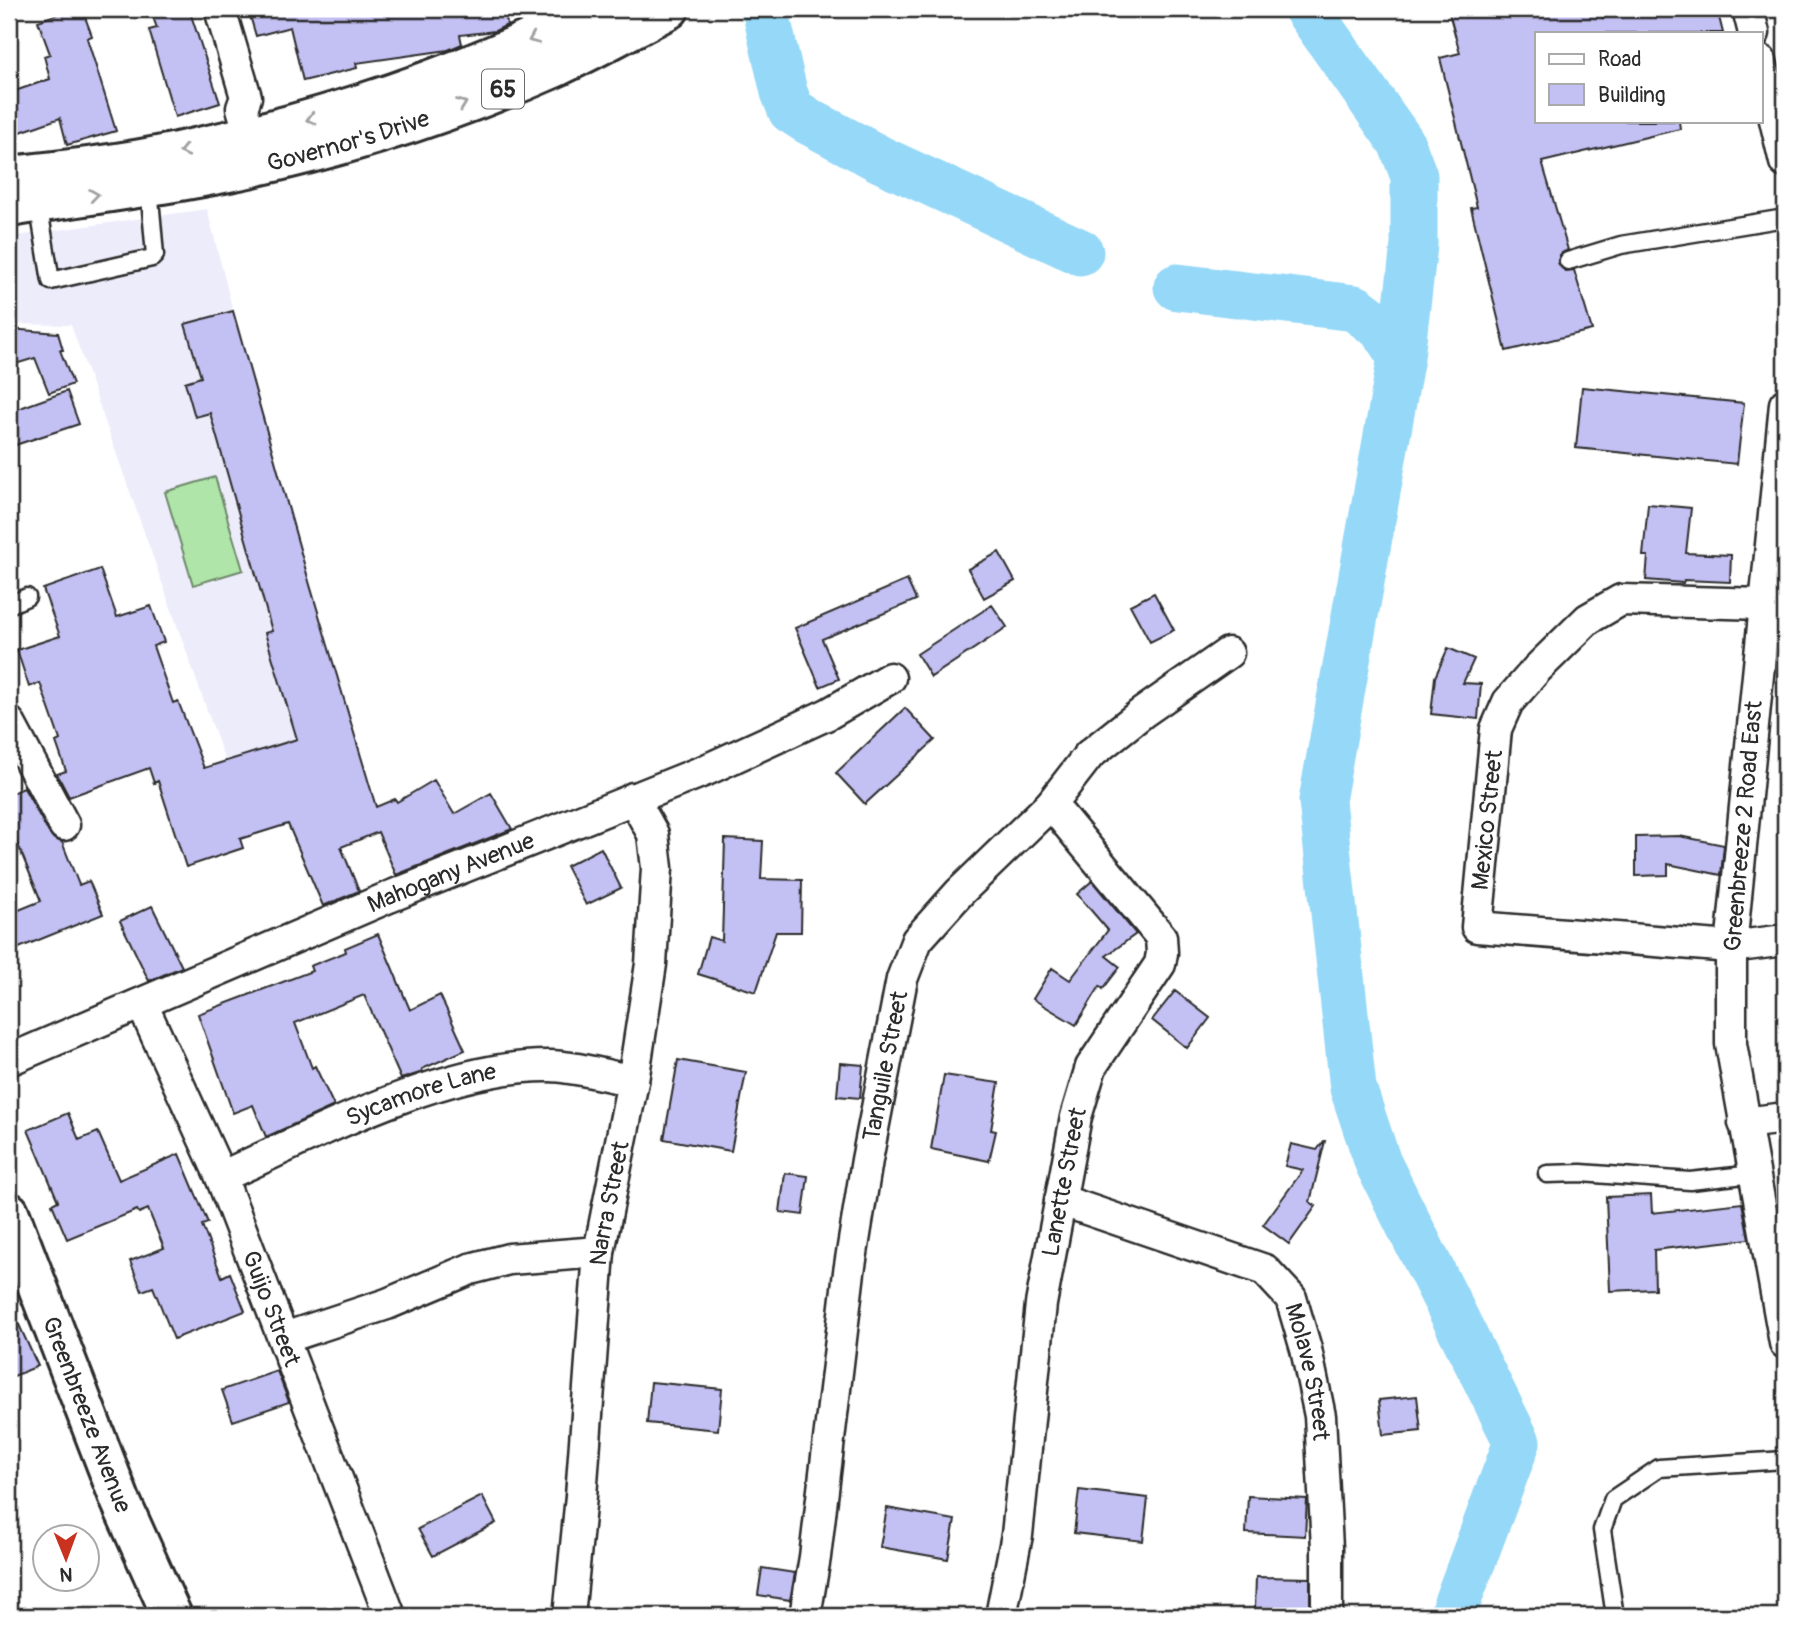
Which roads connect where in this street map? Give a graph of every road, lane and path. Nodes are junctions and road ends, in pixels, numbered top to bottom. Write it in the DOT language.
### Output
graph roads {
  1 [pos="203,9"];
  2 [pos="220,9"];
  3 [pos="594,9"];
  4 [pos="669,9"];
  5 [pos="1748,9"];
  6 [pos="1754,32"];
  7 [pos="1762,65"];
  8 [pos="251,136"];
  9 [pos="1785,162"];
  10 [pos="9,177"];
  11 [pos="149,187"];
  12 [pos="24,205"];
  13 [pos="1785,218"];
  14 [pos="1568,261"];
  15 [pos="1785,404"];
  16 [pos="1781,476"];
  17 [pos="27,597"];
  18 [pos="1763,604"];
  19 [pos="9,606"];
  20 [pos="1228,653"];
  21 [pos="890,678"];
  22 [pos="9,722"];
  23 [pos="633,797"];
  24 [pos="1051,804"];
  25 [pos="64,825"];
  26 [pos="1785,940"];
  27 [pos="1731,947"];
  28 [pos="142,1004"];
  29 [pos="9,1060"];
  30 [pos="633,1081"];
  31 [pos="1785,1118"];
  32 [pos="1744,1123"];
  33 [pos="1547,1174"];
  34 [pos="1754,1174"];
  35 [pos="221,1177"];
  36 [pos="1060,1200"];
  37 [pos="9,1212"];
  38 [pos="599,1252"];
  39 [pos="284,1338"];
  40 [pos="1785,1343"];
  41 [pos="1785,1460"];
  42 [pos="172,1616"];
  43 [pos="390,1616"];
  44 [pos="569,1616"];
  45 [pos="805,1616"];
  46 [pos="1001,1616"];
  47 [pos="1327,1616"];
  48 [pos="1615,1616"];
  1 -- 8 [label="street"];
  2 -- 8 [label="street"];
  3 -- 8 [label="main road, Governor's Drive / 65, one-way"];
  8 -- 4 [label="main road, Governor's Drive / 65, one-way"];
  5 -- 6 [label="street"];
  7 -- 9 [label="street"];
  8 -- 10 [label="main road, Governor's Drive / 65, one-way"];
  8 -- 11 [label="main road, Governor's Drive / 65"];
  12 -- 11 [label="main road, Governor's Drive / 65, one-way"];
  11 -- 12 [label="lane"];
  13 -- 14 [label="lane"];
  15 -- 16 [label="street, Greenbreeze 2 Road East"];
  16 -- 18 [label="street, Greenbreeze 2 Road East"];
  17 -- 19 [label="lane"];
  18 -- 27 [label="street, Greenbreeze 2 Road East"];
  18 -- 27 [label="street, Mexico Street"];
  20 -- 24 [label="street, Tanguile Street"];
  21 -- 23 [label="street, Mahogany Avenue"];
  22 -- 25 [label="street"];
  23 -- 28 [label="street, Mahogany Avenue"];
  23 -- 30 [label="street, Narra Street"];
  24 -- 36 [label="street, Lanette Street"];
  24 -- 45 [label="street, Tanguile Street"];
  26 -- 27 [label="street, Mexico Street"];
  27 -- 32 [label="street, Greenbreeze 2 Road East"];
  28 -- 29 [label="street, Mahogany Avenue"];
  28 -- 35 [label="street, Guijo Street"];
  30 -- 35 [label="street, Sycamore Lane"];
  30 -- 38 [label="street, Narra Street"];
  31 -- 32 [label="street"];
  32 -- 34 [label="street, Greenbreeze 2 Road East"];
  33 -- 34 [label="lane"];
  34 -- 40 [label="street, Greenbreeze 2 Road East"];
  35 -- 39 [label="street, Guijo Street"];
  36 -- 46 [label="street, Lanette Street"];
  36 -- 47 [label="street, Molave Street"];
  37 -- 42 [label="main road, Greenbreeze Avenue"];
  38 -- 39 [label="street"];
  38 -- 44 [label="street, Narra Street"];
  39 -- 43 [label="street, Guijo Street"];
  41 -- 48 [label="lane"];
}
